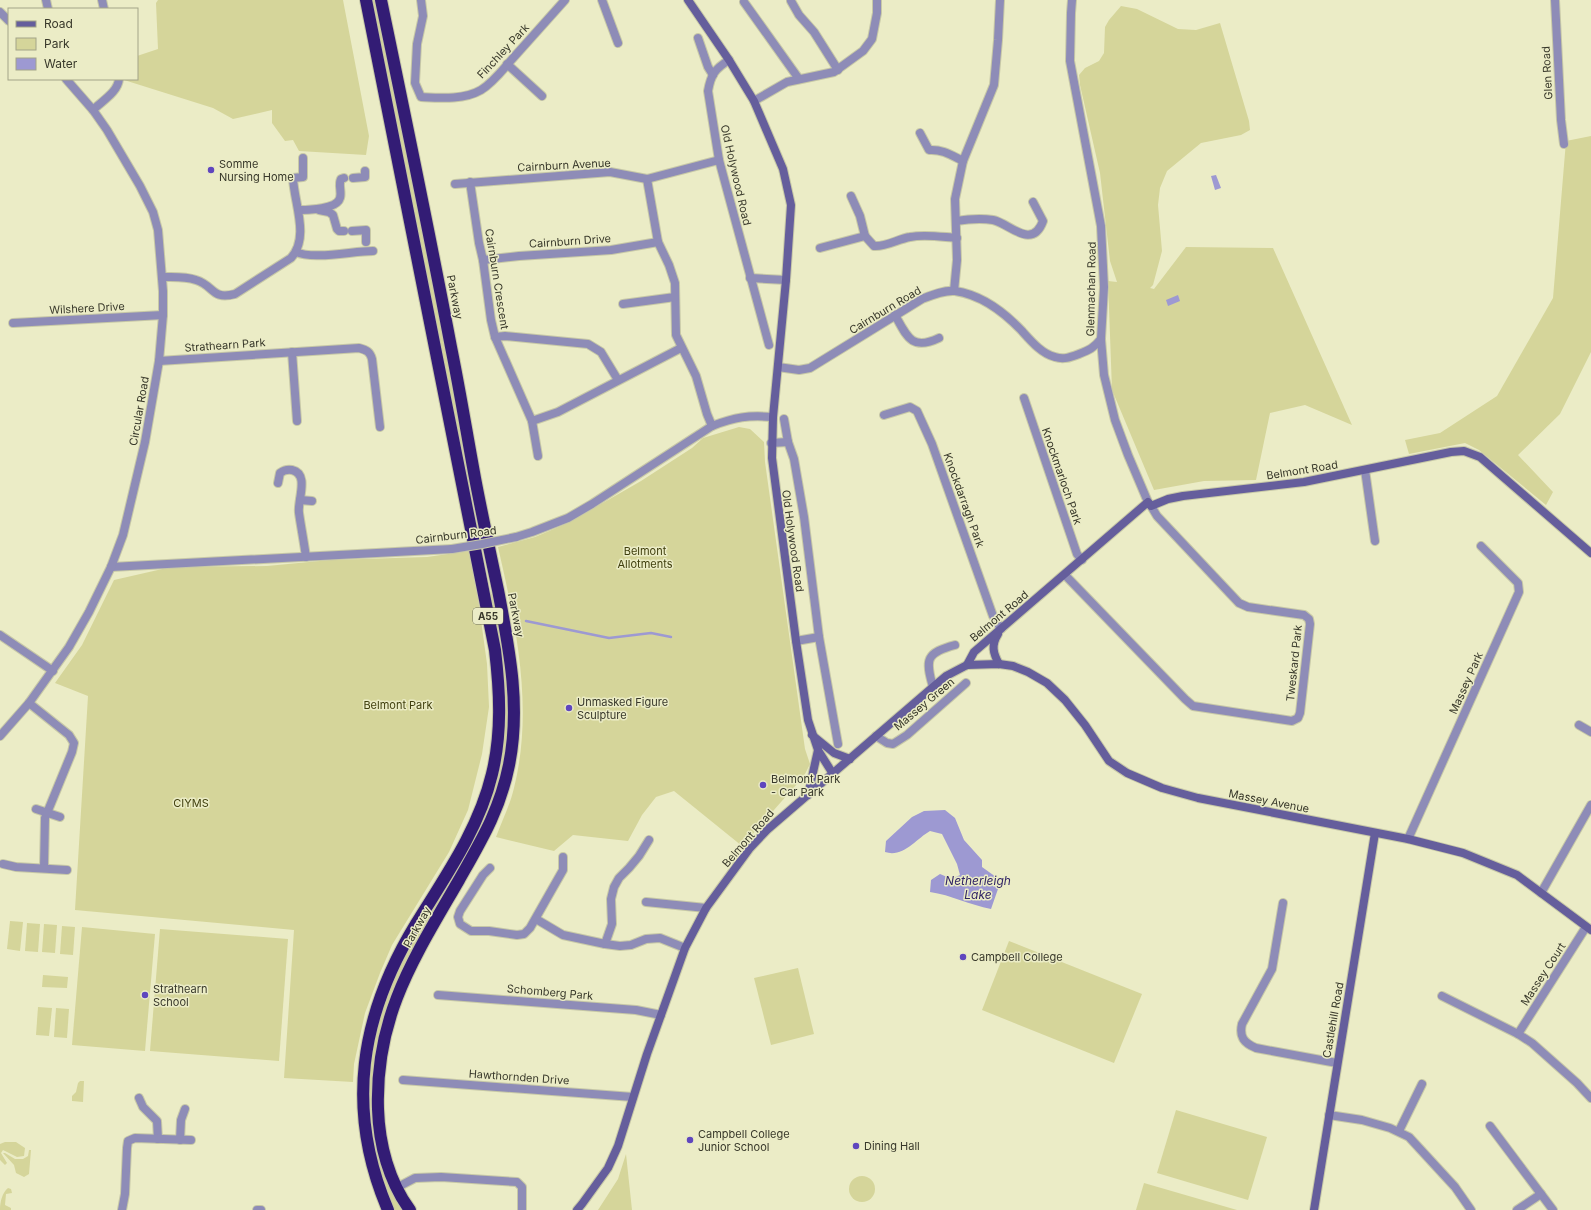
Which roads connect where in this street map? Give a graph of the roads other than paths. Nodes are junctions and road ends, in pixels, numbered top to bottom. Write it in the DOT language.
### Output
graph roads {
  1 [pos="366,0"];
  2 [pos="381,0"];
  3 [pos="421,0"];
  4 [pos="565,0"];
  5 [pos="602,0"];
  6 [pos="688,0"];
  7 [pos="877,0"];
  8 [pos="1000,0"];
  9 [pos="1072,0"];
  10 [pos="1555,0"];
  11 [pos="791,1"];
  12 [pos="744,2"];
  13 [pos="0,12"];
  14 [pos="8,20"];
  15 [pos="698,38"];
  16 [pos="618,43"];
  17 [pos="729,60"];
  18 [pos="507,64"];
  19 [pos="838,70"];
  20 [pos="713,75"];
  21 [pos="799,79"];
  22 [pos="67,80"];
  23 [pos="119,80"];
  24 [pos="542,96"];
  25 [pos="754,101"];
  26 [pos="93,110"];
  27 [pos="920,133"];
  28 [pos="1564,144"];
  29 [pos="303,158"];
  30 [pos="720,160"];
  31 [pos="963,161"];
  32 [pos="364,171"];
  33 [pos="344,178"];
  34 [pos="353,178"];
  35 [pos="647,179"];
  36 [pos="470,182"];
  37 [pos="455,184"];
  38 [pos="851,196"];
  39 [pos="1033,202"];
  40 [pos="316,209"];
  41 [pos="299,210"];
  42 [pos="956,221"];
  43 [pos="865,236"];
  44 [pos="957,238"];
  45 [pos="366,242"];
  46 [pos="658,242"];
  47 [pos="820,248"];
  48 [pos="373,250"];
  49 [pos="296,252"];
  50 [pos="483,260"];
  51 [pos="162,277"];
  52 [pos="750,278"];
  53 [pos="786,280"];
  54 [pos="954,291"];
  55 [pos="675,297"];
  56 [pos="622,304"];
  57 [pos="163,315"];
  58 [pos="895,315"];
  59 [pos="13,323"];
  60 [pos="495,337"];
  61 [pos="939,338"];
  62 [pos="1101,339"];
  63 [pos="769,345"];
  64 [pos="681,348"];
  65 [pos="292,352"];
  66 [pos="159,361"];
  67 [pos="778,367"];
  68 [pos="618,380"];
  69 [pos="1024,398"];
  70 [pos="884,415"];
  71 [pos="773,417"];
  72 [pos="784,419"];
  73 [pos="297,421"];
  74 [pos="532,421"];
  75 [pos="712,426"];
  76 [pos="380,427"];
  77 [pos="788,442"];
  78 [pos="771,443"];
  79 [pos="538,456"];
  80 [pos="1365,470"];
  81 [pos="278,483"];
  82 [pos="300,500"];
  83 [pos="312,501"];
  84 [pos="1149,504"];
  85 [pos="1375,541"];
  86 [pos="1481,546"];
  87 [pos="1591,553"];
  88 [pos="306,557"];
  89 [pos="1082,560"];
  90 [pos="111,568"];
  91 [pos="1065,574"];
  92 [pos="1001,629"];
  93 [pos="0,635"];
  94 [pos="819,637"];
  95 [pos="796,641"];
  96 [pos="955,645"];
  97 [pos="999,664"];
  98 [pos="967,665"];
  99 [pos="53,671"];
  100 [pos="966,683"];
  101 [pos="933,687"];
  102 [pos="29,703"];
  103 [pos="1579,725"];
  104 [pos="1591,732"];
  105 [pos="812,735"];
  106 [pos="0,736"];
  107 [pos="876,736"];
  108 [pos="838,744"];
  109 [pos="818,750"];
  110 [pos="850,759"];
  111 [pos="833,774"];
  112 [pos="808,795"];
  113 [pos="1591,805"];
  114 [pos="36,809"];
  115 [pos="47,813"];
  116 [pos="60,817"];
  117 [pos="1375,833"];
  118 [pos="649,840"];
  119 [pos="1408,840"];
  120 [pos="563,857"];
  121 [pos="3,864"];
  122 [pos="44,868"];
  123 [pos="490,868"];
  124 [pos="67,870"];
  125 [pos="1541,893"];
  126 [pos="646,902"];
  127 [pos="1283,903"];
  128 [pos="706,908"];
  129 [pos="536,919"];
  130 [pos="1588,928"];
  131 [pos="605,944"];
  132 [pos="685,948"];
  133 [pos="438,995"];
  134 [pos="1442,996"];
  135 [pos="661,1015"];
  136 [pos="1518,1034"];
  137 [pos="1337,1063"];
  138 [pos="403,1080"];
  139 [pos="1422,1084"];
  140 [pos="633,1097"];
  141 [pos="139,1098"];
  142 [pos="1591,1098"];
  143 [pos="185,1109"];
  144 [pos="1330,1115"];
  145 [pos="1490,1126"];
  146 [pos="1399,1131"];
  147 [pos="158,1139"];
  148 [pos="180,1140"];
  149 [pos="191,1140"];
  150 [pos="396,1188"];
  151 [pos="1541,1194"];
  152 [pos="122,1210"];
  153 [pos="257,1210"];
  154 [pos="261,1210"];
  155 [pos="388,1210"];
  156 [pos="410,1210"];
  157 [pos="522,1210"];
  158 [pos="577,1210"];
  159 [pos="1314,1210"];
  160 [pos="1471,1210"];
  161 [pos="1517,1210"];
  162 [pos="1553,1210"];
  1 -- 155 [label="highway, Parkway / A55"];
  2 -- 150 [label="highway, Parkway / A55"];
  3 -- 18 [label="street, Finchley Park"];
  4 -- 18 [label="street, Finchley Park"];
  5 -- 16 [label="street"];
  6 -- 17 [label="street, Old Holywood Road"];
  7 -- 19 [label="street"];
  8 -- 31 [label="street"];
  9 -- 62 [label="street, Glenmachan Road"];
  10 -- 28 [label="street, Glen Road"];
  11 -- 19 [label="street"];
  12 -- 21 [label="street"];
  13 -- 14 [label="street"];
  15 -- 20 [label="street"];
  17 -- 20 [label="street"];
  17 -- 25 [label="street, Old Holywood Road"];
  18 -- 24 [label="street"];
  19 -- 21 [label="street"];
  20 -- 30 [label="street, Old Holywood Road"];
  21 -- 25 [label="street"];
  22 -- 26 [label="street, Circular Road"];
  23 -- 26 [label="street"];
  25 -- 53 [label="street, Old Holywood Road"];
  26 -- 51 [label="street, Circular Road"];
  27 -- 31 [label="street"];
  29 -- 41 [label="street"];
  30 -- 35 [label="street, Cairnburn Avenue"];
  30 -- 52 [label="street, Old Holywood Road"];
  31 -- 42 [label="street"];
  32 -- 34 [label="street"];
  33 -- 40 [label="street"];
  35 -- 36 [label="street, Cairnburn Avenue"];
  35 -- 46 [label="street"];
  36 -- 37 [label="street, Cairnburn Avenue"];
  36 -- 50 [label="street, Cairnburn Crescent"];
  38 -- 43 [label="street"];
  39 -- 42 [label="street"];
  40 -- 41 [label="street"];
  40 -- 45 [label="street"];
  41 -- 49 [label="street"];
  42 -- 44 [label="street"];
  43 -- 44 [label="street"];
  43 -- 47 [label="street"];
  44 -- 54 [label="street"];
  46 -- 50 [label="street, Cairnburn Drive"];
  46 -- 55 [label="street"];
  48 -- 49 [label="street"];
  49 -- 51 [label="street"];
  50 -- 60 [label="street, Cairnburn Crescent"];
  51 -- 57 [label="street, Circular Road"];
  52 -- 53 [label="street"];
  52 -- 63 [label="street, Old Holywood Road"];
  53 -- 67 [label="street, Old Holywood Road"];
  54 -- 58 [label="street, Cairnburn Road"];
  54 -- 62 [label="street, Cairnburn Road"];
  55 -- 56 [label="street"];
  55 -- 64 [label="street"];
  57 -- 59 [label="street, Wilshere Drive"];
  57 -- 66 [label="street, Circular Road"];
  58 -- 61 [label="street"];
  58 -- 67 [label="street, Cairnburn Road"];
  60 -- 68 [label="street"];
  60 -- 74 [label="street, Cairnburn Crescent"];
  62 -- 84 [label="street, Glenmachan Road"];
  64 -- 68 [label="street"];
  64 -- 75 [label="street"];
  65 -- 66 [label="street, Strathearn Park"];
  65 -- 73 [label="street"];
  65 -- 76 [label="street, Strathearn Park"];
  66 -- 90 [label="street, Circular Road"];
  67 -- 71 [label="street, Old Holywood Road"];
  68 -- 74 [label="street"];
  69 -- 89 [label="street, Knockmarloch Park"];
  70 -- 92 [label="street, Knockdarragh Park"];
  71 -- 75 [label="street, Cairnburn Road"];
  71 -- 78 [label="street, Old Holywood Road"];
  72 -- 77 [label="street, Old Holywood Road"];
  74 -- 79 [label="street, Cairnburn Crescent"];
  75 -- 88 [label="street, Cairnburn Road, bridge"];
  77 -- 78 [label="street"];
  77 -- 94 [label="street, Old Holywood Road"];
  78 -- 95 [label="street, Old Holywood Road"];
  80 -- 84 [label="street, Belmont Road"];
  80 -- 85 [label="street"];
  80 -- 87 [label="street, Belmont Road"];
  81 -- 82 [label="street"];
  82 -- 83 [label="street"];
  82 -- 88 [label="street"];
  84 -- 89 [label="street, Belmont Road"];
  84 -- 91 [label="street, Tweskard Park"];
  86 -- 119 [label="street, Massey Park"];
  88 -- 90 [label="street, Cairnburn Road"];
  89 -- 91 [label="street, Belmont Road"];
  90 -- 99 [label="street, Circular Road"];
  91 -- 92 [label="street, Belmont Road"];
  92 -- 97 [label="street"];
  92 -- 98 [label="street, Belmont Road"];
  93 -- 99 [label="street"];
  94 -- 95 [label="street"];
  94 -- 108 [label="street, Old Holywood Road"];
  95 -- 105 [label="street, Old Holywood Road"];
  96 -- 101 [label="street"];
  97 -- 98 [label="street, Massey Avenue"];
  97 -- 117 [label="street, Massey Avenue"];
  98 -- 101 [label="street, Belmont Road"];
  99 -- 102 [label="street, Circular Road"];
  100 -- 107 [label="street, Massey Green"];
  101 -- 107 [label="street, Belmont Road"];
  102 -- 106 [label="street, Circular Road"];
  102 -- 115 [label="street"];
  103 -- 104 [label="street"];
  105 -- 109 [label="street, Old Holywood Road"];
  105 -- 110 [label="street"];
  107 -- 110 [label="street, Belmont Road"];
  109 -- 111 [label="street, Old Holywood Road"];
  109 -- 112 [label="street"];
  110 -- 111 [label="street, Belmont Road"];
  111 -- 112 [label="street, Belmont Road"];
  112 -- 128 [label="street, Belmont Road"];
  113 -- 125 [label="street"];
  114 -- 115 [label="street"];
  115 -- 116 [label="street"];
  115 -- 122 [label="street"];
  117 -- 119 [label="street, Massey Avenue"];
  117 -- 137 [label="street, Castlehill Road"];
  118 -- 131 [label="street"];
  119 -- 125 [label="street, Massey Avenue"];
  120 -- 129 [label="street"];
  121 -- 122 [label="street"];
  122 -- 124 [label="street"];
  123 -- 129 [label="street"];
  125 -- 130 [label="street, Massey Avenue"];
  126 -- 128 [label="street"];
  127 -- 137 [label="street"];
  128 -- 132 [label="street, Belmont Road"];
  129 -- 131 [label="street"];
  130 -- 136 [label="street, Massey Court"];
  131 -- 132 [label="street"];
  132 -- 135 [label="street, Belmont Road"];
  133 -- 135 [label="street, Schomberg Park"];
  134 -- 136 [label="street"];
  135 -- 140 [label="street, Belmont Road"];
  136 -- 142 [label="street"];
  137 -- 144 [label="street, Castlehill Road"];
  138 -- 140 [label="street, Hawthornden Drive"];
  139 -- 146 [label="street"];
  140 -- 158 [label="street, Belmont Road"];
  141 -- 147 [label="street"];
  143 -- 148 [label="street"];
  144 -- 146 [label="street"];
  144 -- 159 [label="street, Castlehill Road"];
  145 -- 151 [label="street"];
  146 -- 160 [label="street"];
  147 -- 148 [label="street"];
  147 -- 152 [label="street"];
  148 -- 149 [label="street"];
  150 -- 156 [label="highway, Parkway / A55"];
  150 -- 157 [label="street"];
  151 -- 161 [label="street"];
  151 -- 162 [label="street"];
  153 -- 154 [label="street"];
}
